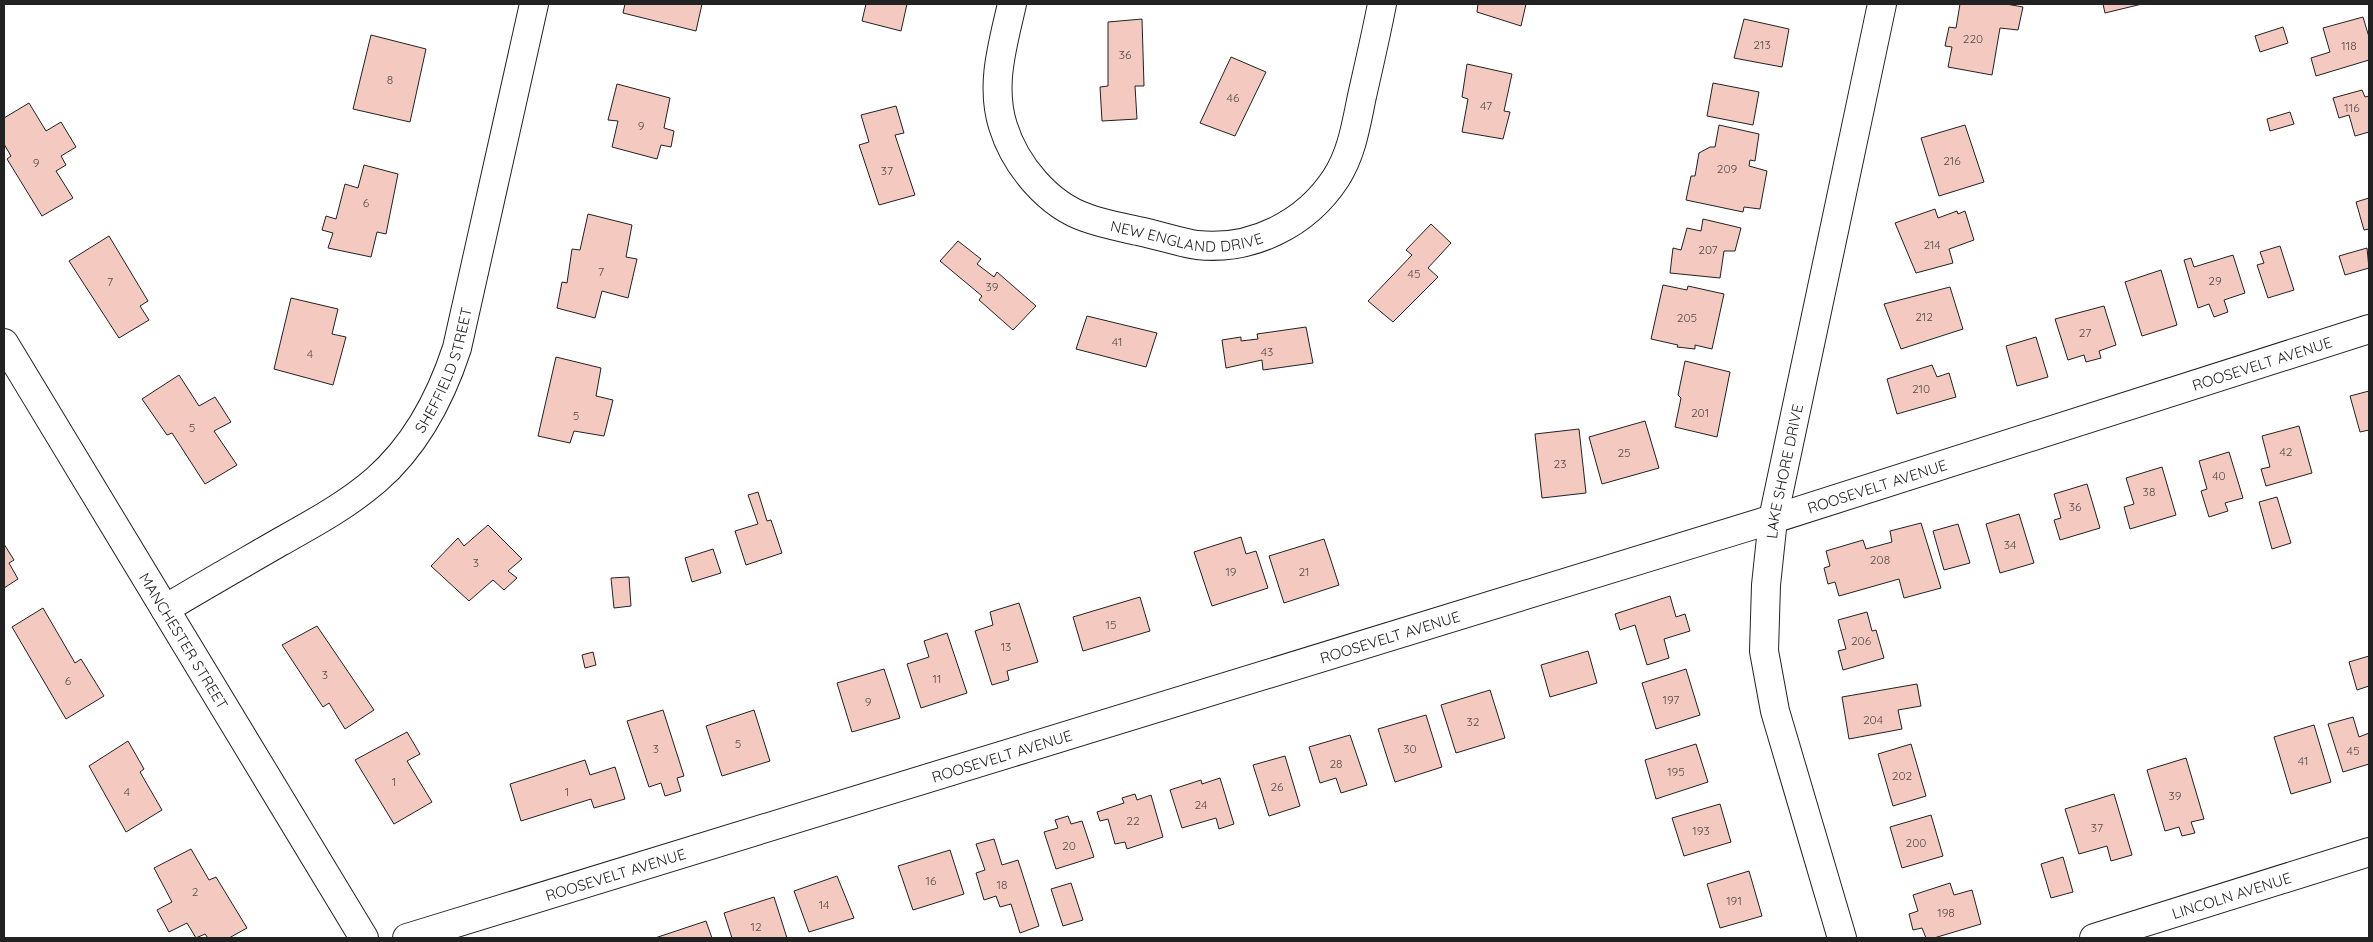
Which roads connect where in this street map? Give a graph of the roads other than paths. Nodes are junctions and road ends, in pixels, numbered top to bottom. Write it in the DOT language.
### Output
graph roads {
  1 [pos="534,4"];
  2 [pos="1012,4"];
  3 [pos="1382,4"];
  4 [pos="1882,4"];
  5 [pos="2369,329"];
  6 [pos="4,343"];
  7 [pos="1773,519"];
  8 [pos="165,609"];
  9 [pos="2369,852"];
  10 [pos="364,938"];
  11 [pos="407,938"];
  12 [pos="1842,938"];
  13 [pos="2094,938"];
  1 -- 8 [label="street, SHEFFIELD STREET"];
  2 -- 3 [label="street, NEW ENGLAND DRIVE"];
  4 -- 7 [label="street, LAKE SHORE DRIVE"];
  5 -- 7 [label="street, ROOSEVELT AVENUE"];
  6 -- 8 [label="street, MANCHESTER STREET"];
  7 -- 11 [label="street, ROOSEVELT AVENUE"];
  7 -- 12 [label="street, LAKE SHORE DRIVE"];
  8 -- 10 [label="street, MANCHESTER STREET"];
  9 -- 13 [label="street, LINCOLN AVENUE"];
}
